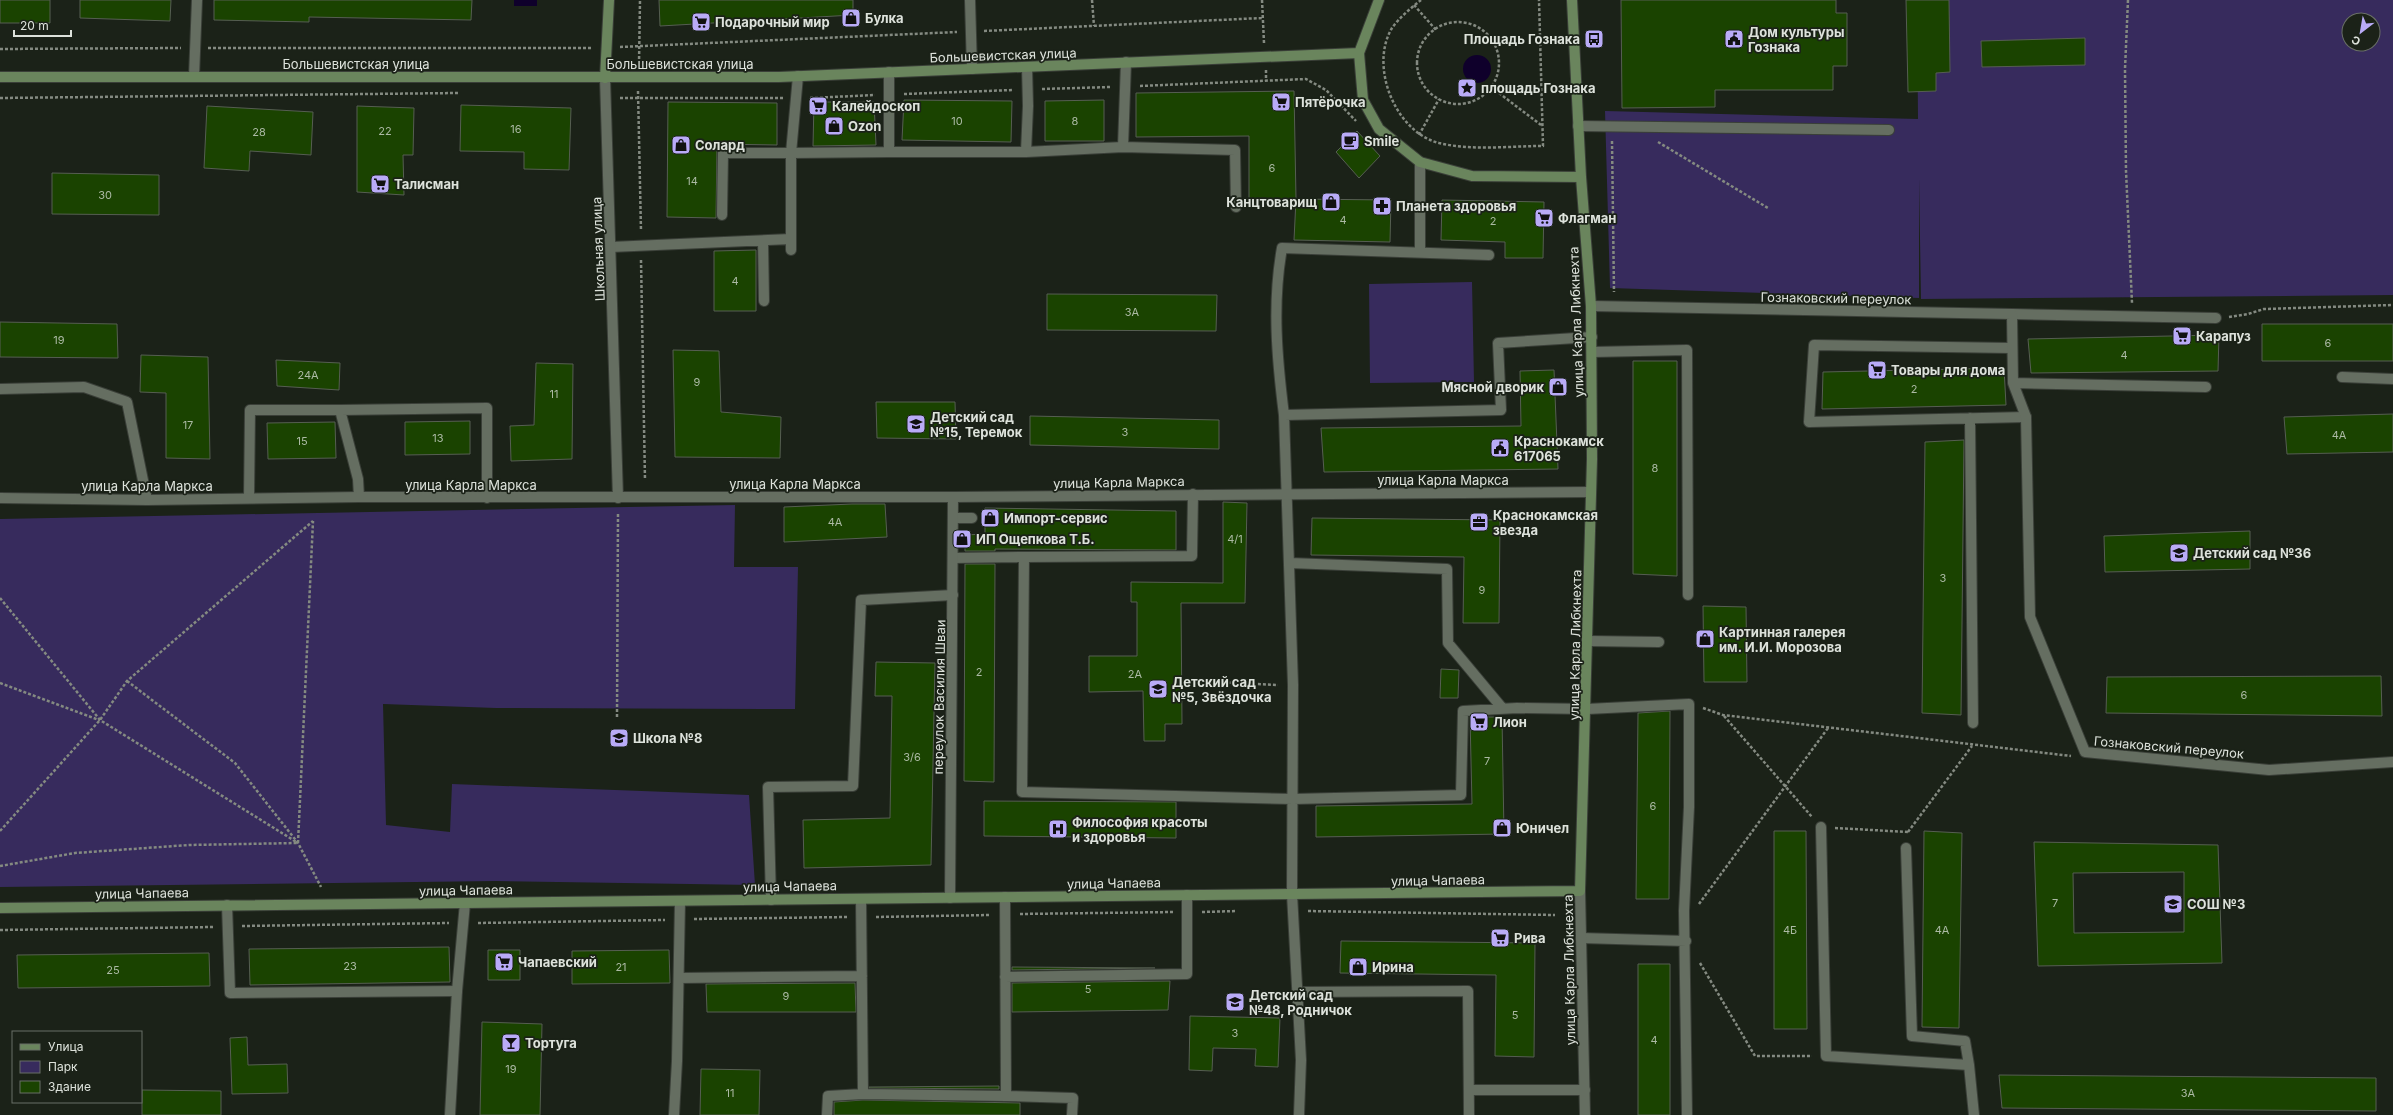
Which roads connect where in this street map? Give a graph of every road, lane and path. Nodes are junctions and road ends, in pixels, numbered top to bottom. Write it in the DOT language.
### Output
graph roads {
  1 [pos="197,0"];
  2 [pos="609,0"];
  3 [pos="640,0"];
  4 [pos="970,0"];
  5 [pos="1092,0"];
  6 [pos="1262,0"];
  7 [pos="1379,0"];
  8 [pos="1421,0"];
  9 [pos="1539,0"];
  10 [pos="1572,0"];
  11 [pos="2128,0"];
  12 [pos="1414,5"];
  13 [pos="1262,18"];
  14 [pos="1094,26"];
  15 [pos="1436,30"];
  16 [pos="971,31"];
  17 [pos="640,46"];
  18 [pos="195,48"];
  19 [pos="607,48"];
  20 [pos="0,49"];
  21 [pos="1359,53"];
  22 [pos="1265,56"];
  23 [pos="1126,62"];
  24 [pos="1026,67"];
  25 [pos="972,69"];
  26 [pos="889,72"];
  27 [pos="798,76"];
  28 [pos="0,77"];
  29 [pos="194,77"];
  30 [pos="605,78"];
  31 [pos="638,78"];
  32 [pos="1266,81"];
  33 [pos="1125,86"];
  34 [pos="1491,87"];
  35 [pos="1027,90"];
  36 [pos="460,93"];
  37 [pos="889,95"];
  38 [pos="0,98"];
  39 [pos="606,98"];
  40 [pos="796,98"];
  41 [pos="638,99"];
  42 [pos="1439,99"];
  43 [pos="1359,124"];
  44 [pos="1542,126"];
  45 [pos="1578,126"];
  46 [pos="1612,127"];
  47 [pos="1632,127"];
  48 [pos="1889,130"];
  49 [pos="1419,135"];
  50 [pos="1123,146"];
  51 [pos="889,152"];
  52 [pos="1026,152"];
  53 [pos="791,153"];
  54 [pos="1420,162"];
  55 [pos="1581,177"];
  56 [pos="1236,207"];
  57 [pos="1768,208"];
  58 [pos="722,215"];
  59 [pos="791,240"];
  60 [pos="763,241"];
  61 [pos="641,246"];
  62 [pos="611,247"];
  63 [pos="791,250"];
  64 [pos="1420,252"];
  65 [pos="1489,255"];
  66 [pos="764,301"];
  67 [pos="2393,305"];
  68 [pos="1591,306"];
  69 [pos="1614,307"];
  70 [pos="2012,314"];
  71 [pos="2131,316"];
  72 [pos="2216,318"];
  73 [pos="1592,337"];
  74 [pos="2011,348"];
  75 [pos="1592,352"];
  76 [pos="2342,377"];
  77 [pos="2393,379"];
  78 [pos="2013,383"];
  79 [pos="2206,386"];
  80 [pos="0,389"];
  81 [pos="340,410"];
  82 [pos="1284,415"];
  83 [pos="2026,417"];
  84 [pos="1970,418"];
  85 [pos="645,480"];
  86 [pos="1590,492"];
  87 [pos="1288,493"];
  88 [pos="1192,494"];
  89 [pos="359,497"];
  90 [pos="953,497"];
  91 [pos="0,498"];
  92 [pos="249,498"];
  93 [pos="487,498"];
  94 [pos="618,498"];
  95 [pos="147,500"];
  96 [pos="953,518"];
  97 [pos="972,518"];
  98 [pos="1024,556"];
  99 [pos="953,558"];
  100 [pos="1290,564"];
  101 [pos="953,594"];
  102 [pos="1688,595"];
  103 [pos="0,598"];
  104 [pos="1589,641"];
  105 [pos="1659,642"];
  106 [pos="1193,681"];
  107 [pos="126,682"];
  108 [pos="0,683"];
  109 [pos="1293,685"];
  110 [pos="1689,704"];
  111 [pos="1502,709"];
  112 [pos="1587,709"];
  113 [pos="1723,715"];
  114 [pos="617,717"];
  115 [pos="100,720"];
  116 [pos="1973,724"];
  117 [pos="1828,728"];
  118 [pos="1972,745"];
  119 [pos="2086,752"];
  120 [pos="2393,762"];
  121 [pos="1786,786"];
  122 [pos="1293,799"];
  123 [pos="1821,828"];
  124 [pos="0,831"];
  125 [pos="298,843"];
  126 [pos="1906,848"];
  127 [pos="0,866"];
  128 [pos="321,887"];
  129 [pos="1580,891"];
  130 [pos="1292,894"];
  131 [pos="1187,895"];
  132 [pos="1005,897"];
  133 [pos="950,898"];
  134 [pos="861,899"];
  135 [pos="772,900"];
  136 [pos="680,901"];
  137 [pos="465,903"];
  138 [pos="227,905"];
  139 [pos="0,908"];
  140 [pos="1293,910"];
  141 [pos="1240,911"];
  142 [pos="1187,912"];
  143 [pos="1005,915"];
  144 [pos="1555,915"];
  145 [pos="862,917"];
  146 [pos="680,920"];
  147 [pos="463,923"];
  148 [pos="1685,924"];
  149 [pos="228,926"];
  150 [pos="0,930"];
  151 [pos="1581,938"];
  152 [pos="1686,940"];
  153 [pos="862,976"];
  154 [pos="1005,977"];
  155 [pos="679,978"];
  156 [pos="457,991"];
  157 [pos="1297,992"];
  158 [pos="1826,1056"];
  159 [pos="1969,1064"];
  160 [pos="1469,1090"];
  161 [pos="1584,1090"];
  162 [pos="863,1094"];
  163 [pos="1006,1096"];
  164 [pos="450,1115"];
  165 [pos="674,1115"];
  166 [pos="827,1115"];
  167 [pos="1072,1115"];
  168 [pos="1299,1115"];
  169 [pos="1469,1115"];
  170 [pos="1585,1115"];
  171 [pos="1687,1115"];
  172 [pos="1974,1115"];
  1 -- 18 [label="street"];
  2 -- 19 [label="street, Школьная улица"];
  3 -- 17 [label="path"];
  4 -- 16 [label="street"];
  5 -- 14 [label="path"];
  6 -- 13 [label="path"];
  7 -- 21 [label="street"];
  8 -- 12 [label="path"];
  9 -- 44 [label="path"];
  10 -- 45 [label="street, улица Карла Либкнехта"];
  11 -- 71 [label="path"];
  12 -- 15 [label="path"];
  12 -- 49 [label="path"];
  13 -- 14 [label="path"];
  13 -- 22 [label="path"];
  14 -- 16 [label="path"];
  15 -- 34 [label="path"];
  15 -- 42 [label="path"];
  16 -- 17 [label="path"];
  16 -- 25 [label="street"];
  17 -- 19 [label="path"];
  17 -- 31 [label="path"];
  18 -- 19 [label="path"];
  18 -- 20 [label="path"];
  18 -- 29 [label="street"];
  19 -- 30 [label="street, Школьная улица"];
  21 -- 22 [label="street, Большевистская улица"];
  21 -- 54 [label="street"];
  22 -- 23 [label="street, Большевистская улица"];
  22 -- 32 [label="path"];
  23 -- 24 [label="street, Большевистская улица"];
  23 -- 33 [label="street"];
  24 -- 25 [label="street, Большевистская улица"];
  24 -- 35 [label="street"];
  25 -- 26 [label="street, Большевистская улица"];
  26 -- 27 [label="street, Большевистская улица"];
  26 -- 37 [label="street"];
  27 -- 31 [label="street, Большевистская улица"];
  27 -- 40 [label="street"];
  28 -- 29 [label="street, Большевистская улица"];
  29 -- 30 [label="street, Большевистская улица"];
  30 -- 31 [label="street, Большевистская улица"];
  30 -- 39 [label="street, Школьная улица"];
  31 -- 41 [label="path"];
  32 -- 33 [label="path"];
  32 -- 43 [label="path"];
  33 -- 35 [label="path"];
  33 -- 50 [label="street"];
  34 -- 42 [label="path"];
  34 -- 44 [label="path"];
  35 -- 37 [label="path"];
  35 -- 52 [label="street"];
  36 -- 38 [label="path"];
  37 -- 40 [label="path"];
  37 -- 51 [label="street"];
  39 -- 41 [label="path"];
  39 -- 62 [label="street, Школьная улица"];
  40 -- 41 [label="path"];
  40 -- 53 [label="street"];
  41 -- 61 [label="path"];
  42 -- 49 [label="path"];
  44 -- 49 [label="path"];
  45 -- 46 [label="street"];
  45 -- 55 [label="street, улица Карла Либкнехта"];
  46 -- 47 [label="street"];
  46 -- 69 [label="path"];
  47 -- 48 [label="street"];
  47 -- 57 [label="path"];
  50 -- 52 [label="street"];
  50 -- 56 [label="street"];
  51 -- 52 [label="street"];
  51 -- 53 [label="street"];
  53 -- 58 [label="street"];
  53 -- 59 [label="street"];
  54 -- 55 [label="street"];
  54 -- 64 [label="street"];
  55 -- 68 [label="street, улица Карла Либкнехта"];
  59 -- 60 [label="street"];
  59 -- 63 [label="street"];
  60 -- 61 [label="street"];
  60 -- 66 [label="street"];
  61 -- 62 [label="street"];
  61 -- 85 [label="path"];
  62 -- 94 [label="street, Школьная улица"];
  64 -- 65 [label="street"];
  64 -- 82 [label="street"];
  67 -- 72 [label="path"];
  68 -- 69 [label="street, Гознаковский переулок"];
  68 -- 73 [label="street, улица Карла Либкнехта"];
  69 -- 70 [label="street, Гознаковский переулок"];
  70 -- 71 [label="street"];
  70 -- 74 [label="street, Гознаковский переулок"];
  71 -- 72 [label="street"];
  73 -- 75 [label="street, улица Карла Либкнехта"];
  73 -- 82 [label="street"];
  74 -- 78 [label="street, Гознаковский переулок"];
  74 -- 84 [label="street"];
  75 -- 86 [label="street, улица Карла Либкнехта"];
  75 -- 102 [label="street"];
  76 -- 77 [label="street"];
  78 -- 79 [label="street"];
  78 -- 83 [label="street, Гознаковский переулок"];
  80 -- 95 [label="street"];
  81 -- 89 [label="street"];
  81 -- 92 [label="street"];
  81 -- 93 [label="street"];
  82 -- 87 [label="street"];
  83 -- 84 [label="street"];
  83 -- 119 [label="street, Гознаковский переулок"];
  84 -- 116 [label="street"];
  86 -- 87 [label="street, улица Карла Маркса"];
  86 -- 104 [label="street, улица Карла Либкнехта"];
  87 -- 88 [label="street, улица Карла Маркса"];
  87 -- 100 [label="street"];
  88 -- 90 [label="street, улица Карла Маркса"];
  88 -- 98 [label="street"];
  89 -- 92 [label="street, улица Карла Маркса"];
  89 -- 93 [label="street, улица Карла Маркса"];
  90 -- 94 [label="street, улица Карла Маркса"];
  90 -- 96 [label="street, переулок Василия Шваи"];
  91 -- 95 [label="street, улица Карла Маркса"];
  92 -- 95 [label="street, улица Карла Маркса"];
  93 -- 94 [label="street, улица Карла Маркса"];
  94 -- 114 [label="path"];
  96 -- 97 [label="street"];
  96 -- 99 [label="street, переулок Василия Шваи"];
  98 -- 99 [label="street"];
  98 -- 122 [label="street"];
  99 -- 101 [label="street, переулок Василия Шваи"];
  100 -- 109 [label="street"];
  100 -- 111 [label="street"];
  101 -- 133 [label="street, переулок Василия Шваи"];
  101 -- 135 [label="street"];
  103 -- 115 [label="path"];
  104 -- 105 [label="street"];
  104 -- 112 [label="street, улица Карла Либкнехта"];
  106 -- 109 [label="path"];
  107 -- 115 [label="path"];
  107 -- 125 [label="path"];
  107 -- 125 [label="path"];
  108 -- 115 [label="path"];
  109 -- 122 [label="street"];
  110 -- 112 [label="street"];
  110 -- 113 [label="path"];
  110 -- 148 [label="street"];
  111 -- 112 [label="street"];
  111 -- 122 [label="street"];
  112 -- 129 [label="street, улица Карла Либкнехта"];
  113 -- 117 [label="path"];
  113 -- 121 [label="path"];
  115 -- 124 [label="path"];
  115 -- 125 [label="path"];
  117 -- 118 [label="path"];
  117 -- 121 [label="path"];
  118 -- 119 [label="path"];
  118 -- 123 [label="path"];
  119 -- 120 [label="street, Гознаковский переулок"];
  121 -- 123 [label="path"];
  121 -- 148 [label="path"];
  122 -- 130 [label="street"];
  123 -- 158 [label="street"];
  125 -- 127 [label="path"];
  125 -- 128 [label="path"];
  126 -- 159 [label="street"];
  129 -- 130 [label="street, улица Чапаева"];
  129 -- 151 [label="street, улица Карла Либкнехта"];
  130 -- 131 [label="street, улица Чапаева"];
  130 -- 140 [label="street"];
  131 -- 132 [label="street, улица Чапаева"];
  131 -- 142 [label="street"];
  132 -- 133 [label="street, улица Чапаева"];
  132 -- 143 [label="street"];
  133 -- 134 [label="street, улица Чапаева"];
  134 -- 135 [label="street, улица Чапаева"];
  134 -- 145 [label="street"];
  135 -- 136 [label="street, улица Чапаева"];
  136 -- 137 [label="street, улица Чапаева"];
  136 -- 146 [label="street"];
  137 -- 138 [label="street, улица Чапаева"];
  137 -- 147 [label="street"];
  138 -- 139 [label="street, улица Чапаева"];
  138 -- 149 [label="street"];
  140 -- 144 [label="path"];
  140 -- 157 [label="street"];
  141 -- 142 [label="path"];
  142 -- 143 [label="path"];
  142 -- 154 [label="street"];
  143 -- 145 [label="path"];
  143 -- 154 [label="street"];
  145 -- 146 [label="path"];
  145 -- 153 [label="street"];
  146 -- 147 [label="path"];
  146 -- 155 [label="street"];
  147 -- 149 [label="path"];
  147 -- 156 [label="street"];
  148 -- 152 [label="street"];
  149 -- 150 [label="path"];
  149 -- 156 [label="street"];
  151 -- 152 [label="street"];
  151 -- 161 [label="street, улица Карла Либкнехта"];
  152 -- 158 [label="path"];
  152 -- 171 [label="street"];
  153 -- 155 [label="street"];
  153 -- 162 [label="street"];
  154 -- 163 [label="street"];
  155 -- 165 [label="street"];
  156 -- 164 [label="street"];
  157 -- 160 [label="street"];
  157 -- 168 [label="street"];
  158 -- 159 [label="street"];
  159 -- 172 [label="street"];
  160 -- 161 [label="street"];
  160 -- 169 [label="street"];
  161 -- 170 [label="street, улица Карла Либкнехта"];
  162 -- 163 [label="street"];
  162 -- 166 [label="street"];
  163 -- 167 [label="street"];
}
